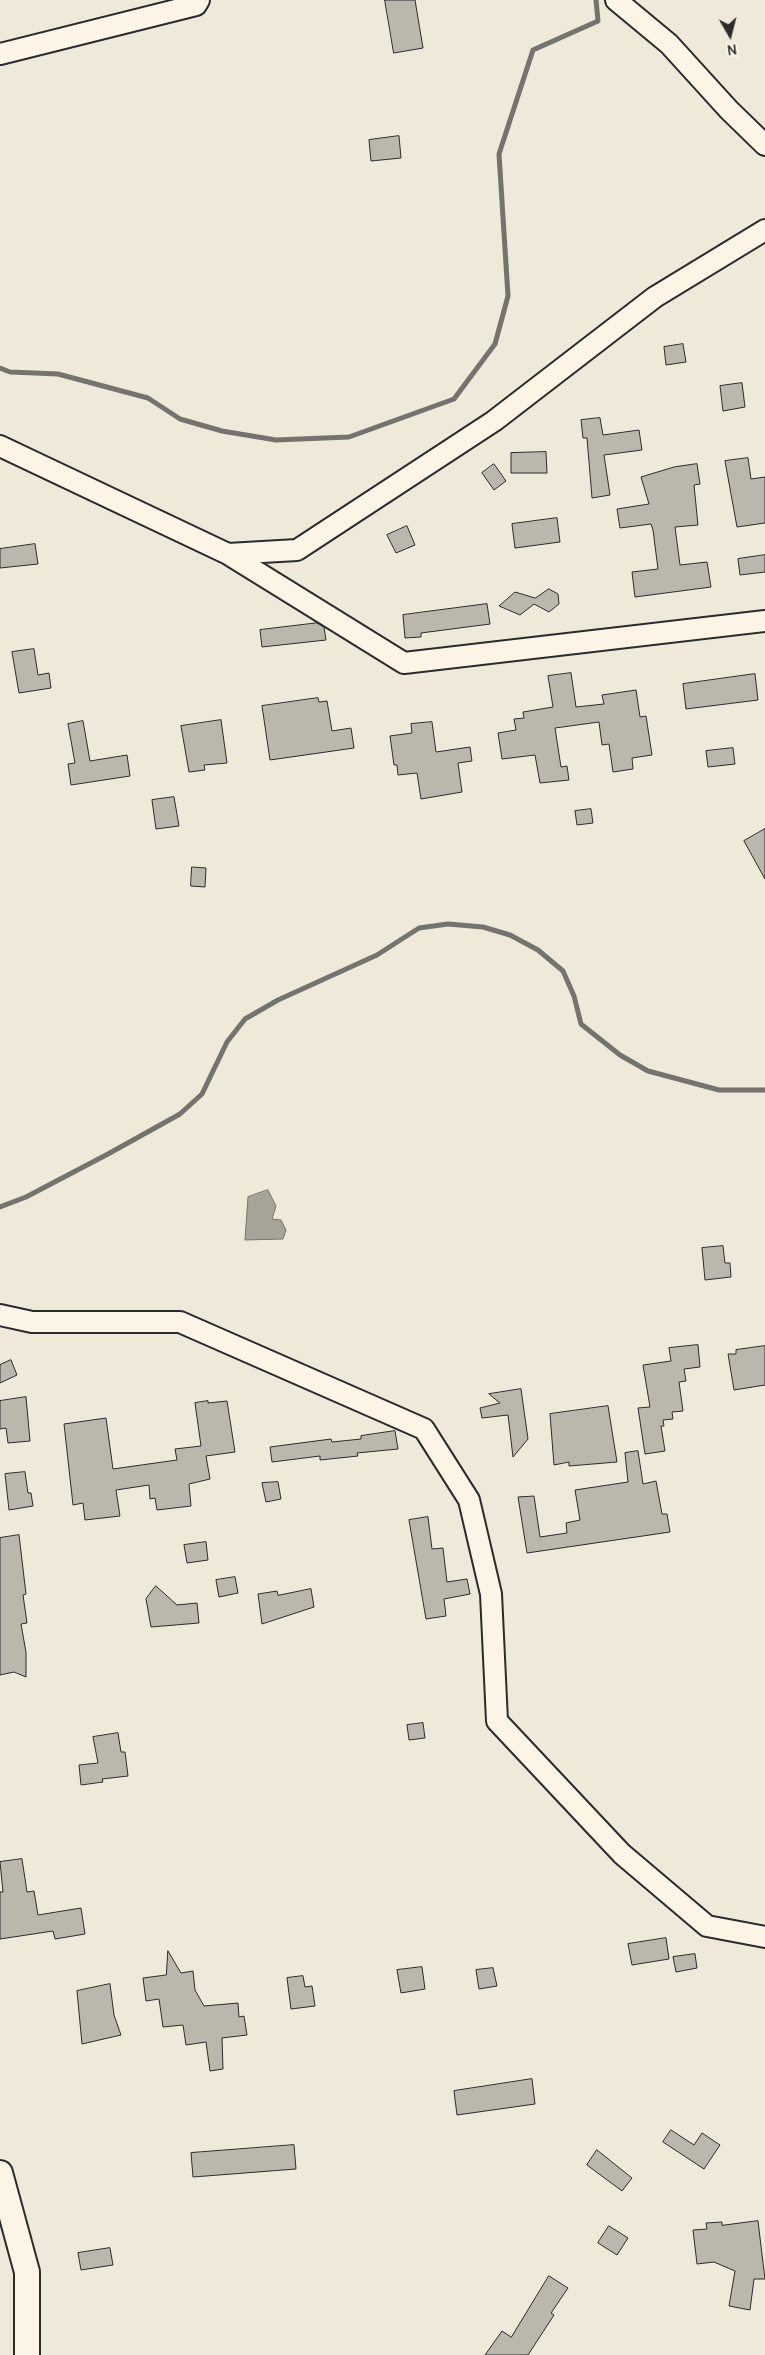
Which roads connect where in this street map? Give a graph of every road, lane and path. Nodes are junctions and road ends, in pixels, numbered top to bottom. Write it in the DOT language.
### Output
graph roads {
  1 [pos="199,0"];
  2 [pos="616,0"];
  3 [pos="0,54"];
  4 [pos="765,145"];
  5 [pos="765,230"];
  6 [pos="0,446"];
  7 [pos="228,554"];
  8 [pos="765,621"];
  9 [pos="0,1315"];
  10 [pos="765,1937"];
  11 [pos="0,2173"];
  12 [pos="27,2355"];
  1 -- 3 [label="street"];
  2 -- 4 [label="street"];
  5 -- 7 [label="street"];
  6 -- 7 [label="street"];
  7 -- 8 [label="street"];
  9 -- 10 [label="street"];
  11 -- 12 [label="street"];
}
